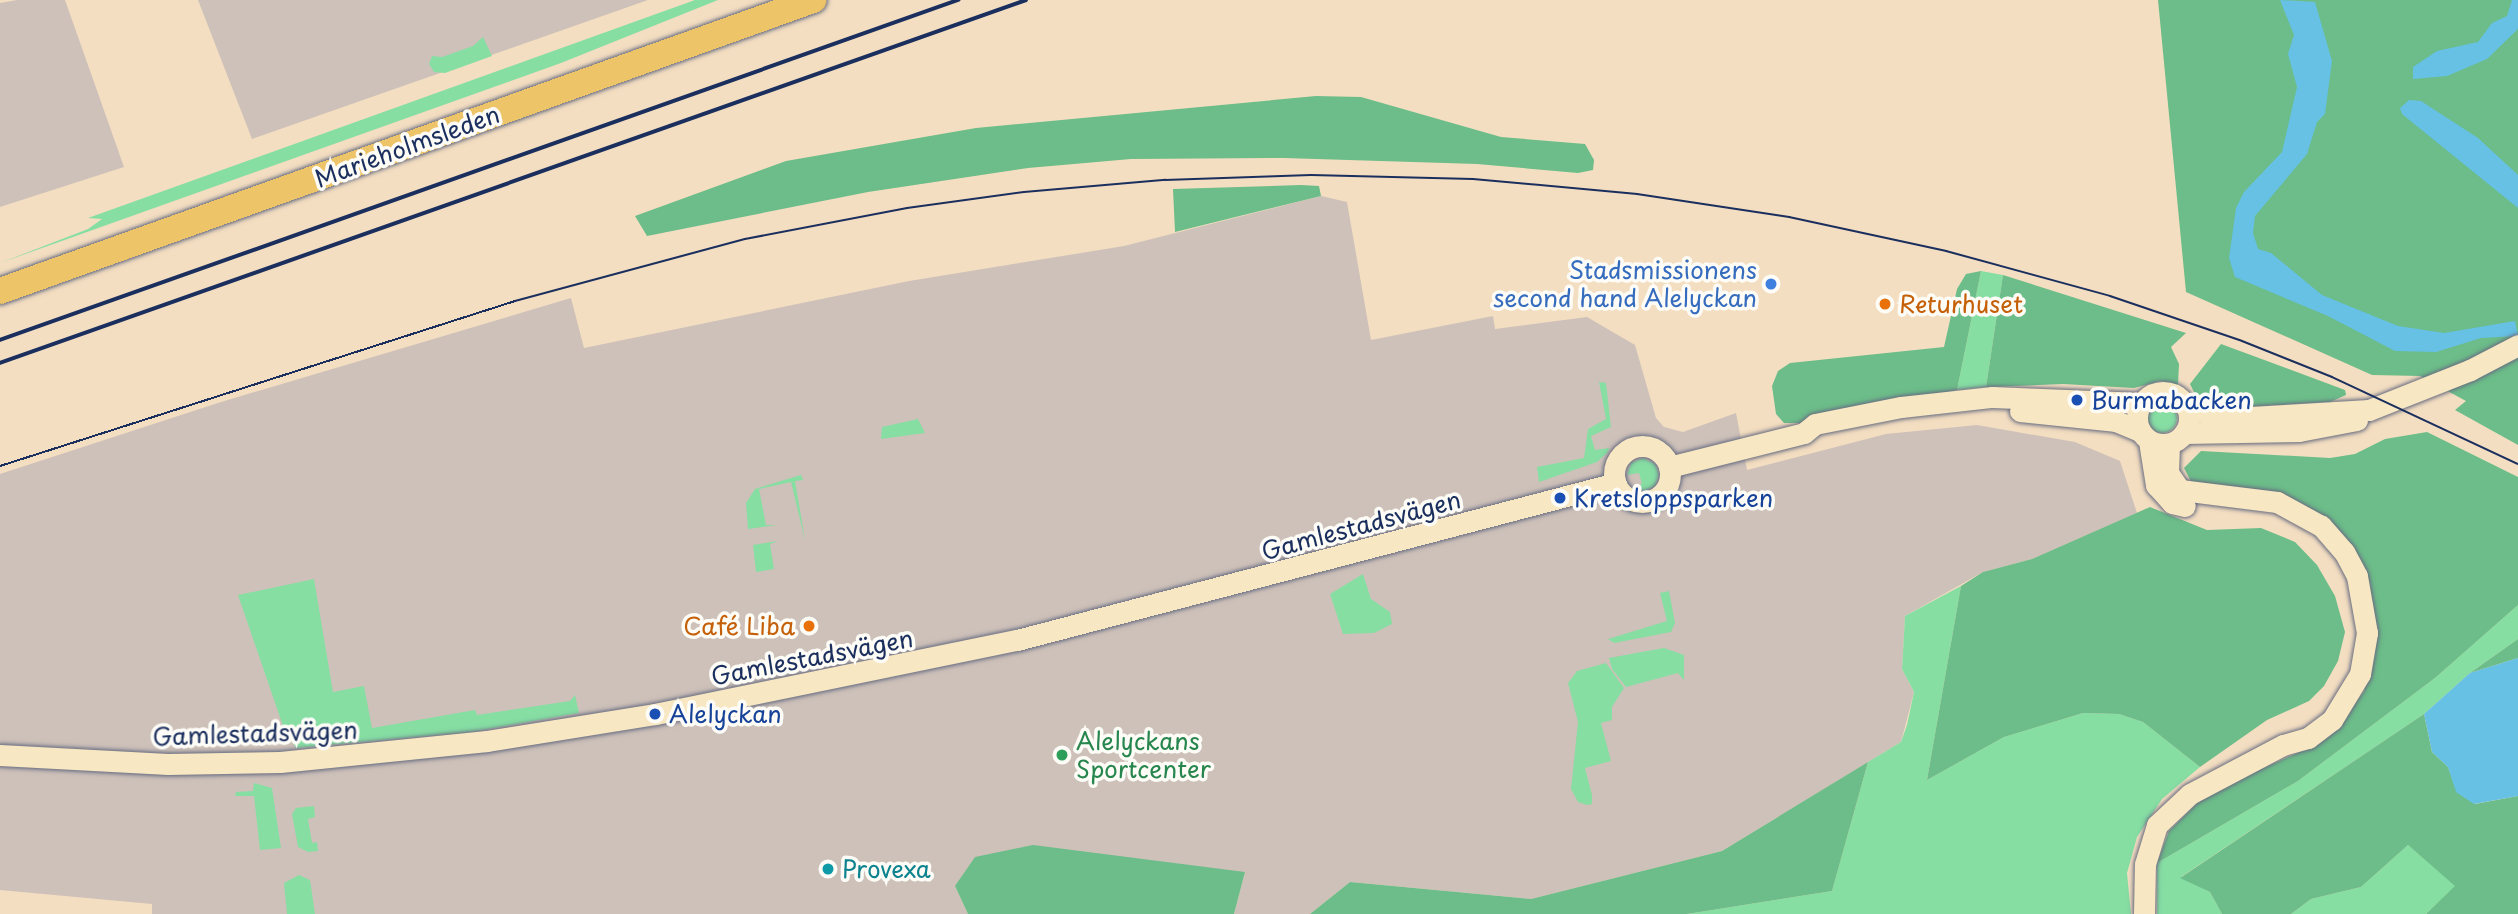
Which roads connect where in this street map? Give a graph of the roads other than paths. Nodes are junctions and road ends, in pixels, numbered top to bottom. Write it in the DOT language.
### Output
graph roads {
  1 [pos="761,0"];
  2 [pos="813,0"];
  3 [pos="0,273"];
  4 [pos="0,291"];
  5 [pos="2514,347"];
  6 [pos="2141,402"];
  7 [pos="2186,407"];
  8 [pos="2369,410"];
  9 [pos="1804,433"];
  10 [pos="2161,437"];
  11 [pos="1670,467"];
  12 [pos="1616,483"];
  13 [pos="0,755"];
  14 [pos="2144,914"];
  1 -- 3 [label="highway, Marieholmsleden"];
  2 -- 4 [label="highway, Marieholmsleden"];
  5 -- 8 [label="street"];
  6 -- 7 [label="street"];
  6 -- 9 [label="street"];
  6 -- 10 [label="street"];
  7 -- 8 [label="street"];
  7 -- 10 [label="street"];
  8 -- 10 [label="street"];
  9 -- 10 [label="street"];
  9 -- 11 [label="street"];
  10 -- 14 [label="street"];
  11 -- 12 [label="street"];
  11 -- 12 [label="street"];
  12 -- 13 [label="street, Gamlestadsvägen"];
}
